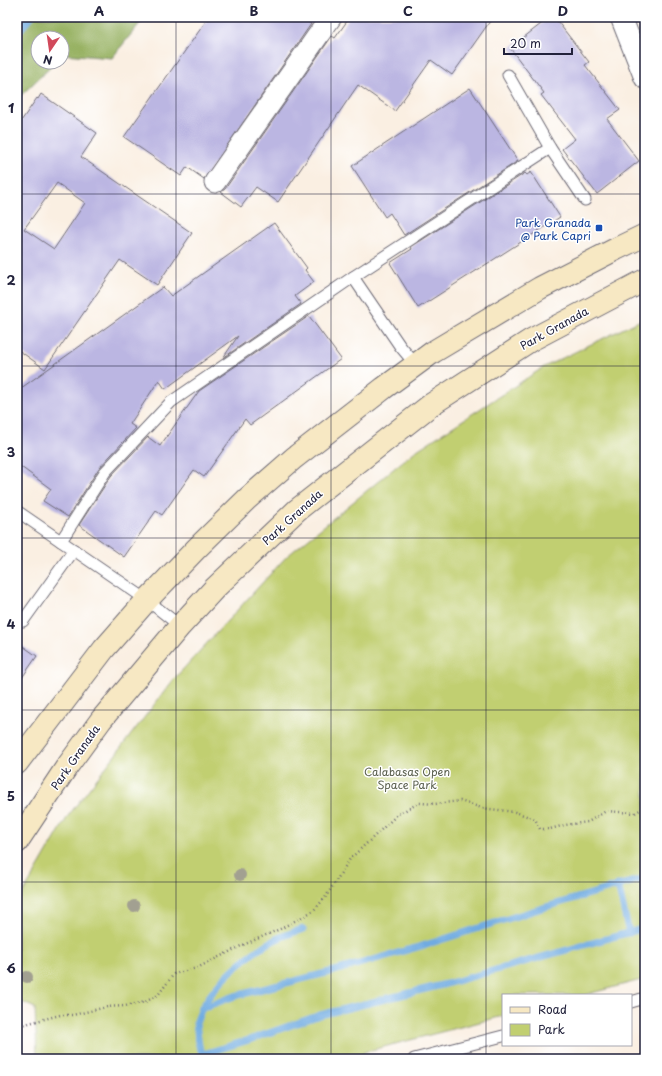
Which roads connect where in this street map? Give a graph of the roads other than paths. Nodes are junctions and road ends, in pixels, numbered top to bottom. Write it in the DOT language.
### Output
graph roads {
  1 [pos="330,17"];
  2 [pos="621,17"];
  3 [pos="508,75"];
  4 [pos="645,78"];
  5 [pos="550,148"];
  6 [pos="215,182"];
  7 [pos="585,200"];
  8 [pos="645,235"];
  9 [pos="353,277"];
  10 [pos="645,280"];
  11 [pos="416,365"];
  12 [pos="17,511"];
  13 [pos="61,541"];
  14 [pos="74,550"];
  15 [pos="147,600"];
  16 [pos="22,621"];
  17 [pos="180,626"];
  18 [pos="17,763"];
  19 [pos="17,842"];
  20 [pos="645,998"];
  21 [pos="632,1002"];
  22 [pos="502,1036"];
  23 [pos="414,1059"];
  1 -- 6 [label="street"];
  2 -- 4 [label="street"];
  3 -- 5 [label="lane"];
  5 -- 7 [label="lane"];
  5 -- 9 [label="lane"];
  8 -- 11 [label="street"];
  9 -- 11 [label="lane"];
  9 -- 13 [label="lane"];
  10 -- 17 [label="street, Park Granada"];
  11 -- 15 [label="street"];
  12 -- 13 [label="lane"];
  13 -- 14 [label="lane"];
  14 -- 15 [label="lane"];
  14 -- 16 [label="lane"];
  15 -- 17 [label="lane"];
  15 -- 18 [label="street"];
  17 -- 19 [label="street, Park Granada"];
  20 -- 21 [label="lane"];
  22 -- 23 [label="lane"];
}
